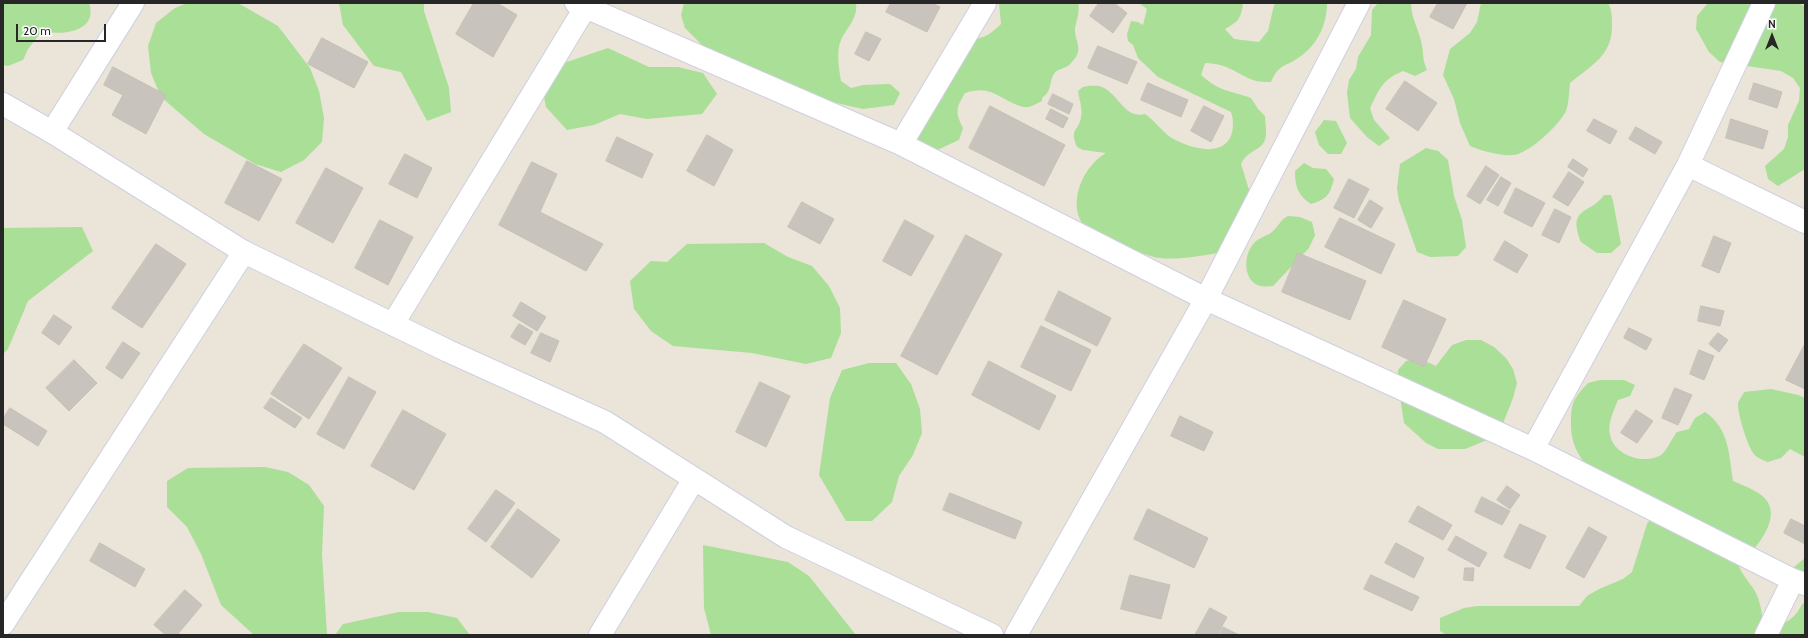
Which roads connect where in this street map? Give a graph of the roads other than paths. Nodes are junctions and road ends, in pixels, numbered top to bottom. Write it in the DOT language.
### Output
graph roads {
  1 [pos="134,3"];
  2 [pos="985,3"];
  3 [pos="1359,3"];
  4 [pos="1764,3"];
  5 [pos="583,4"];
  6 [pos="3,104"];
  7 [pos="52,132"];
  8 [pos="901,144"];
  9 [pos="1688,165"];
  10 [pos="1805,222"];
  11 [pos="244,252"];
  12 [pos="1206,299"];
  13 [pos="393,324"];
  14 [pos="1533,449"];
  15 [pos="694,479"];
  16 [pos="1799,582"];
  17 [pos="3,624"];
  18 [pos="600,635"];
  19 [pos="992,635"];
  20 [pos="1016,635"];
  21 [pos="1766,635"];
  1 -- 7 [label="street"];
  2 -- 8 [label="street"];
  3 -- 12 [label="street"];
  4 -- 9 [label="street"];
  5 -- 8 [label="street"];
  5 -- 13 [label="street"];
  6 -- 7 [label="street"];
  7 -- 11 [label="street"];
  8 -- 12 [label="street"];
  9 -- 10 [label="street"];
  9 -- 14 [label="street"];
  11 -- 13 [label="street"];
  11 -- 17 [label="street"];
  12 -- 14 [label="street"];
  12 -- 20 [label="street"];
  13 -- 15 [label="street"];
  14 -- 16 [label="street"];
  15 -- 18 [label="street"];
  15 -- 19 [label="street"];
  16 -- 21 [label="street"];
}
